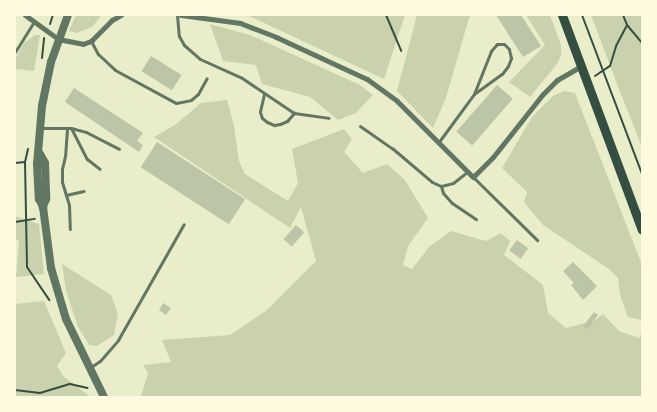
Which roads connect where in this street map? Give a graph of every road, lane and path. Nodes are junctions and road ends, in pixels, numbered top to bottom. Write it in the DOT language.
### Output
graph roads {
  1 [pos="25,15"];
  2 [pos="68,15"];
  3 [pos="121,15"];
  4 [pos="177,15"];
  5 [pos="181,15"];
  6 [pos="386,15"];
  7 [pos="562,15"];
  8 [pos="582,15"];
  9 [pos="623,15"];
  10 [pos="34,22"];
  11 [pos="627,25"];
  12 [pos="15,39"];
  13 [pos="58,39"];
  14 [pos="91,41"];
  15 [pos="20,42"];
  16 [pos="642,43"];
  17 [pos="401,51"];
  18 [pos="15,52"];
  19 [pos="581,66"];
  20 [pos="603,72"];
  21 [pos="207,78"];
  22 [pos="264,94"];
  23 [pos="474,94"];
  24 [pos="294,114"];
  25 [pos="329,118"];
  26 [pos="360,126"];
  27 [pos="40,128"];
  28 [pos="69,128"];
  29 [pos="438,144"];
  30 [pos="119,149"];
  31 [pos="26,162"];
  32 [pos="15,163"];
  33 [pos="100,169"];
  34 [pos="467,172"];
  35 [pos="642,174"];
  36 [pos="473,177"];
  37 [pos="441,186"];
  38 [pos="84,191"];
  39 [pos="66,195"];
  40 [pos="476,219"];
  41 [pos="27,220"];
  42 [pos="15,222"];
  43 [pos="184,224"];
  44 [pos="70,229"];
  45 [pos="642,230"];
  46 [pos="537,240"];
  47 [pos="90,368"];
  48 [pos="91,388"];
  49 [pos="15,390"];
  50 [pos="104,397"];
  1 -- 10 [label="street"];
  2 -- 13 [label="street"];
  3 -- 14 [label="street"];
  4 -- 22 [label="lane"];
  5 -- 29 [label="street"];
  6 -- 17 [label="path"];
  7 -- 19 [label="main road"];
  8 -- 20 [label="path"];
  9 -- 11 [label="path"];
  10 -- 13 [label="street"];
  10 -- 15 [label="lane"];
  11 -- 16 [label="path"];
  11 -- 20 [label="path"];
  12 -- 15 [label="lane"];
  13 -- 14 [label="street"];
  13 -- 27 [label="street"];
  14 -- 21 [label="lane"];
  15 -- 18 [label="lane"];
  19 -- 36 [label="street"];
  19 -- 45 [label="main road"];
  20 -- 35 [label="path"];
  22 -- 24 [label="lane"];
  22 -- 24 [label="lane"];
  23 -- 23 [label="lane"];
  23 -- 29 [label="lane"];
  24 -- 25 [label="lane"];
  26 -- 37 [label="lane"];
  27 -- 28 [label="lane"];
  27 -- 47 [label="street"];
  28 -- 30 [label="lane"];
  28 -- 33 [label="lane"];
  28 -- 39 [label="lane"];
  29 -- 34 [label="street"];
  31 -- 32 [label="path"];
  34 -- 36 [label="street"];
  34 -- 37 [label="lane"];
  36 -- 46 [label="lane"];
  37 -- 40 [label="lane"];
  38 -- 39 [label="lane"];
  39 -- 44 [label="lane"];
  41 -- 42 [label="path"];
  43 -- 47 [label="lane"];
  47 -- 50 [label="street"];
  48 -- 49 [label="path"];
}
